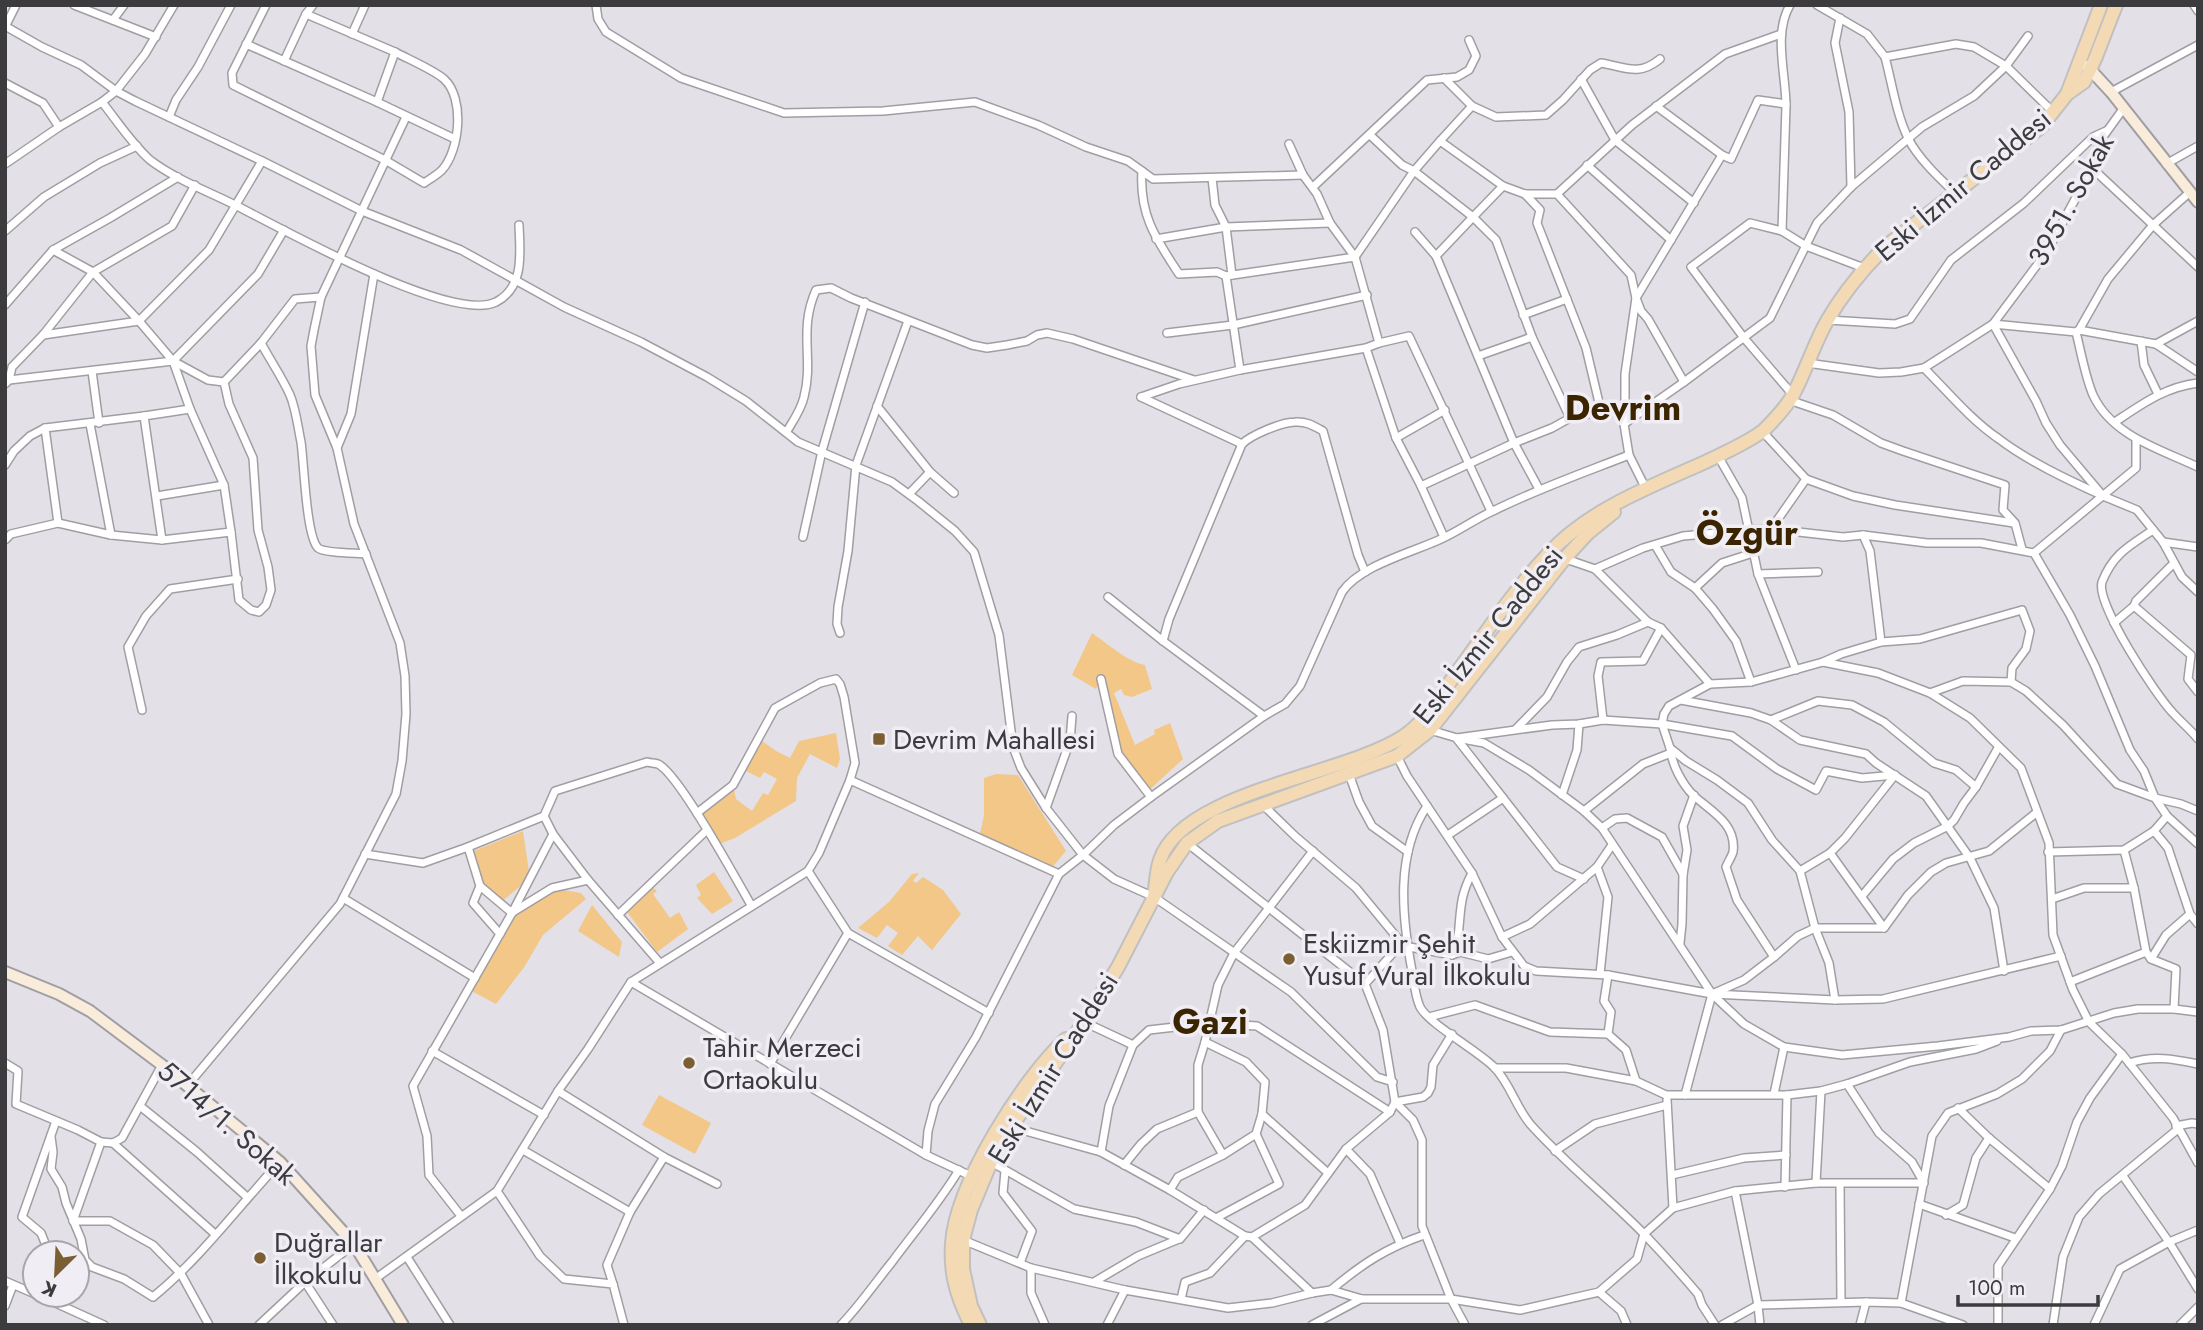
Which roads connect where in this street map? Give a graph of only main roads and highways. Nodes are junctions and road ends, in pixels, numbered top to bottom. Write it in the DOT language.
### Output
graph roads {
  1 [pos="2101,5"];
  2 [pos="2116,5"];
  3 [pos="2081,59"];
  4 [pos="2090,69"];
  5 [pos="2067,94"];
  6 [pos="2198,202"];
  7 [pos="1626,499"];
  8 [pos="1154,897"];
  9 [pos="5,972"];
  10 [pos="1005,1125"];
  11 [pos="978,1179"];
  12 [pos="403,1325"];
  13 [pos="971,1325"];
  14 [pos="980,1325"];
  1 -- 3 [label="main road, Eski İzmir Caddesi"];
  2 -- 4 [label="main road, Eski İzmir Caddesi"];
  3 -- 4 [label="main road"];
  3 -- 5 [label="main road, Eski İzmir Caddesi"];
  4 -- 5 [label="main road, Eski İzmir Caddesi"];
  4 -- 6 [label="main road"];
  5 -- 7 [label="main road, Eski İzmir Caddesi"];
  7 -- 8 [label="main road, Eski İzmir Caddesi"];
  7 -- 8 [label="main road, Eski İzmir Caddesi"];
  8 -- 10 [label="main road, Eski İzmir Caddesi"];
  9 -- 12 [label="main road, 5714/1. Sokak"];
  10 -- 11 [label="main road"];
  10 -- 11 [label="main road, Eski İzmir Caddesi"];
  11 -- 13 [label="main road"];
  11 -- 14 [label="main road, Eski İzmir Caddesi"];
}
